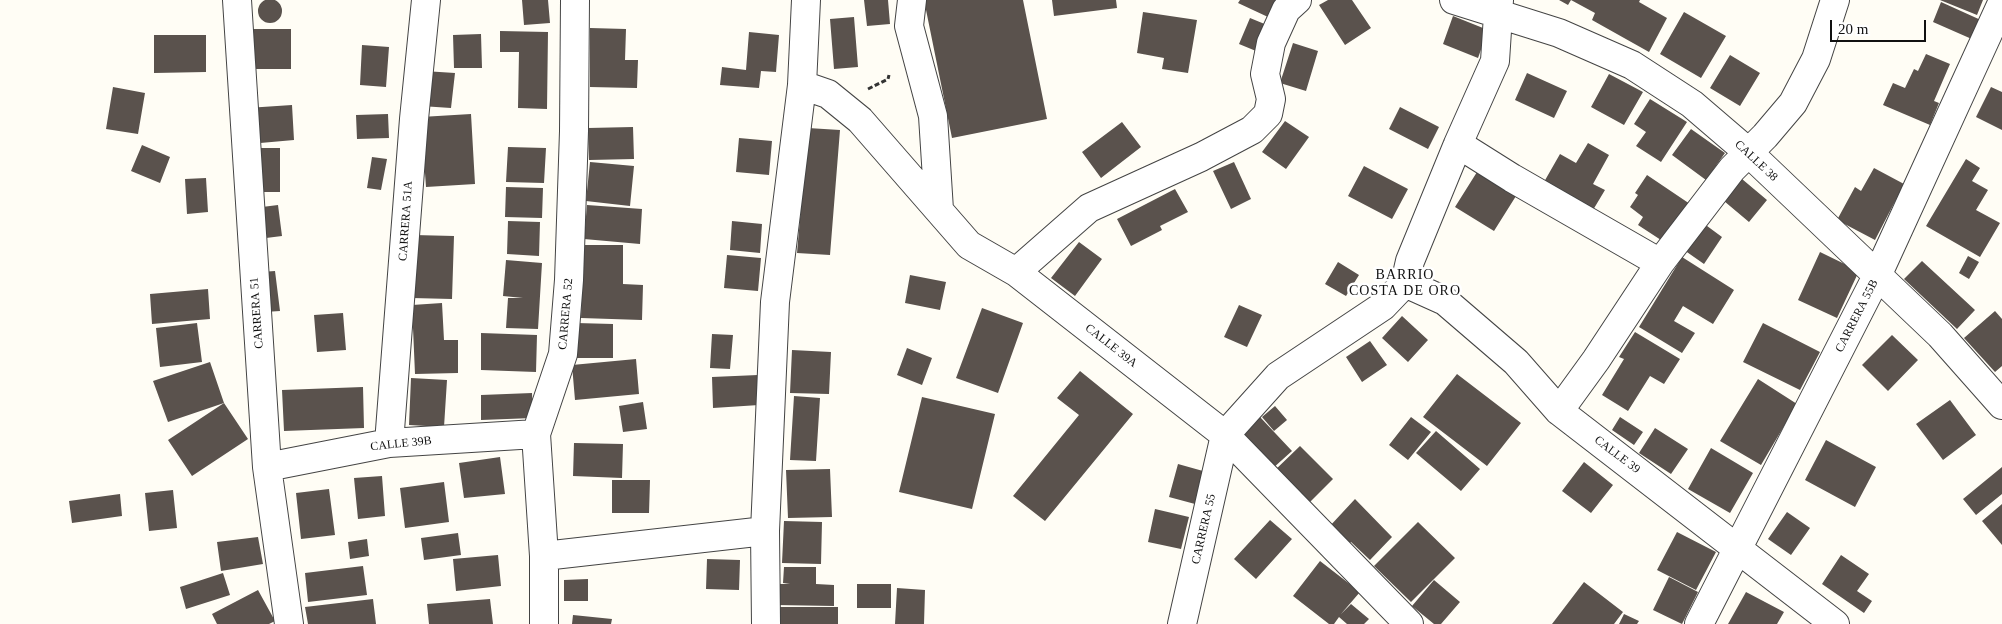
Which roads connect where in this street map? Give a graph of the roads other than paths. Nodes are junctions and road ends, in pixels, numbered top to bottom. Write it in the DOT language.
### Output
graph roads {
  1 [pos="237,0"];
  2 [pos="426,0"];
  3 [pos="575,0"];
  4 [pos="806,0"];
  5 [pos="912,0"];
  6 [pos="1297,0"];
  7 [pos="1454,0"];
  8 [pos="1834,0"];
  9 [pos="2002,3"];
  10 [pos="1499,7"];
  11 [pos="802,86"];
  12 [pos="1458,144"];
  13 [pos="1748,152"];
  14 [pos="934,154"];
  15 [pos="892,158"];
  16 [pos="939,210"];
  17 [pos="1660,263"];
  18 [pos="1016,272"];
  19 [pos="1878,276"];
  20 [pos="1405,283"];
  21 [pos="2002,405"];
  22 [pos="1559,411"];
  23 [pos="536,434"];
  24 [pos="1225,435"];
  25 [pos="389,443"];
  26 [pos="267,467"];
  27 [pos="765,531"];
  28 [pos="1738,547"];
  29 [pos="544,556"];
  30 [pos="289,624"];
  31 [pos="544,624"];
  32 [pos="766,624"];
  33 [pos="1182,624"];
  34 [pos="1409,624"];
  35 [pos="1699,624"];
  36 [pos="1835,624"];
  1 -- 26 [label="street, CARRERA 51"];
  2 -- 25 [label="street, CARRERA 51A"];
  3 -- 23 [label="street, CARRERA 52"];
  4 -- 11 [label="street"];
  5 -- 14 [label="street"];
  6 -- 18 [label="street"];
  7 -- 10 [label="street, CALLE 38"];
  8 -- 13 [label="street"];
  9 -- 19 [label="street, CARRERA 55B"];
  10 -- 12 [label="street"];
  10 -- 13 [label="street, CALLE 38"];
  11 -- 15 [label="street, CALLE 39A"];
  11 -- 27 [label="street"];
  12 -- 17 [label="street"];
  12 -- 20 [label="street"];
  13 -- 17 [label="street"];
  13 -- 19 [label="street, CALLE 38"];
  14 -- 15 [label="street"];
  14 -- 16 [label="street"];
  15 -- 16 [label="street, CALLE 39A"];
  16 -- 18 [label="street, CALLE 39A"];
  17 -- 22 [label="street"];
  18 -- 24 [label="street, CALLE 39A"];
  19 -- 21 [label="street, CALLE 38"];
  19 -- 28 [label="street, CARRERA 55B"];
  20 -- 22 [label="street, CALLE 39"];
  20 -- 24 [label="street"];
  22 -- 28 [label="street, CALLE 39"];
  23 -- 25 [label="street, CALLE 39B"];
  23 -- 29 [label="street, CARRERA 52"];
  24 -- 33 [label="street, CARRERA 55"];
  24 -- 34 [label="street, CALLE 39A"];
  25 -- 26 [label="street, CALLE 39B"];
  26 -- 30 [label="street, CARRERA 51"];
  27 -- 29 [label="street"];
  27 -- 32 [label="street"];
  28 -- 35 [label="street, CARRERA 55B"];
  28 -- 36 [label="street, CALLE 39"];
  29 -- 31 [label="street, CARRERA 52"];
}
